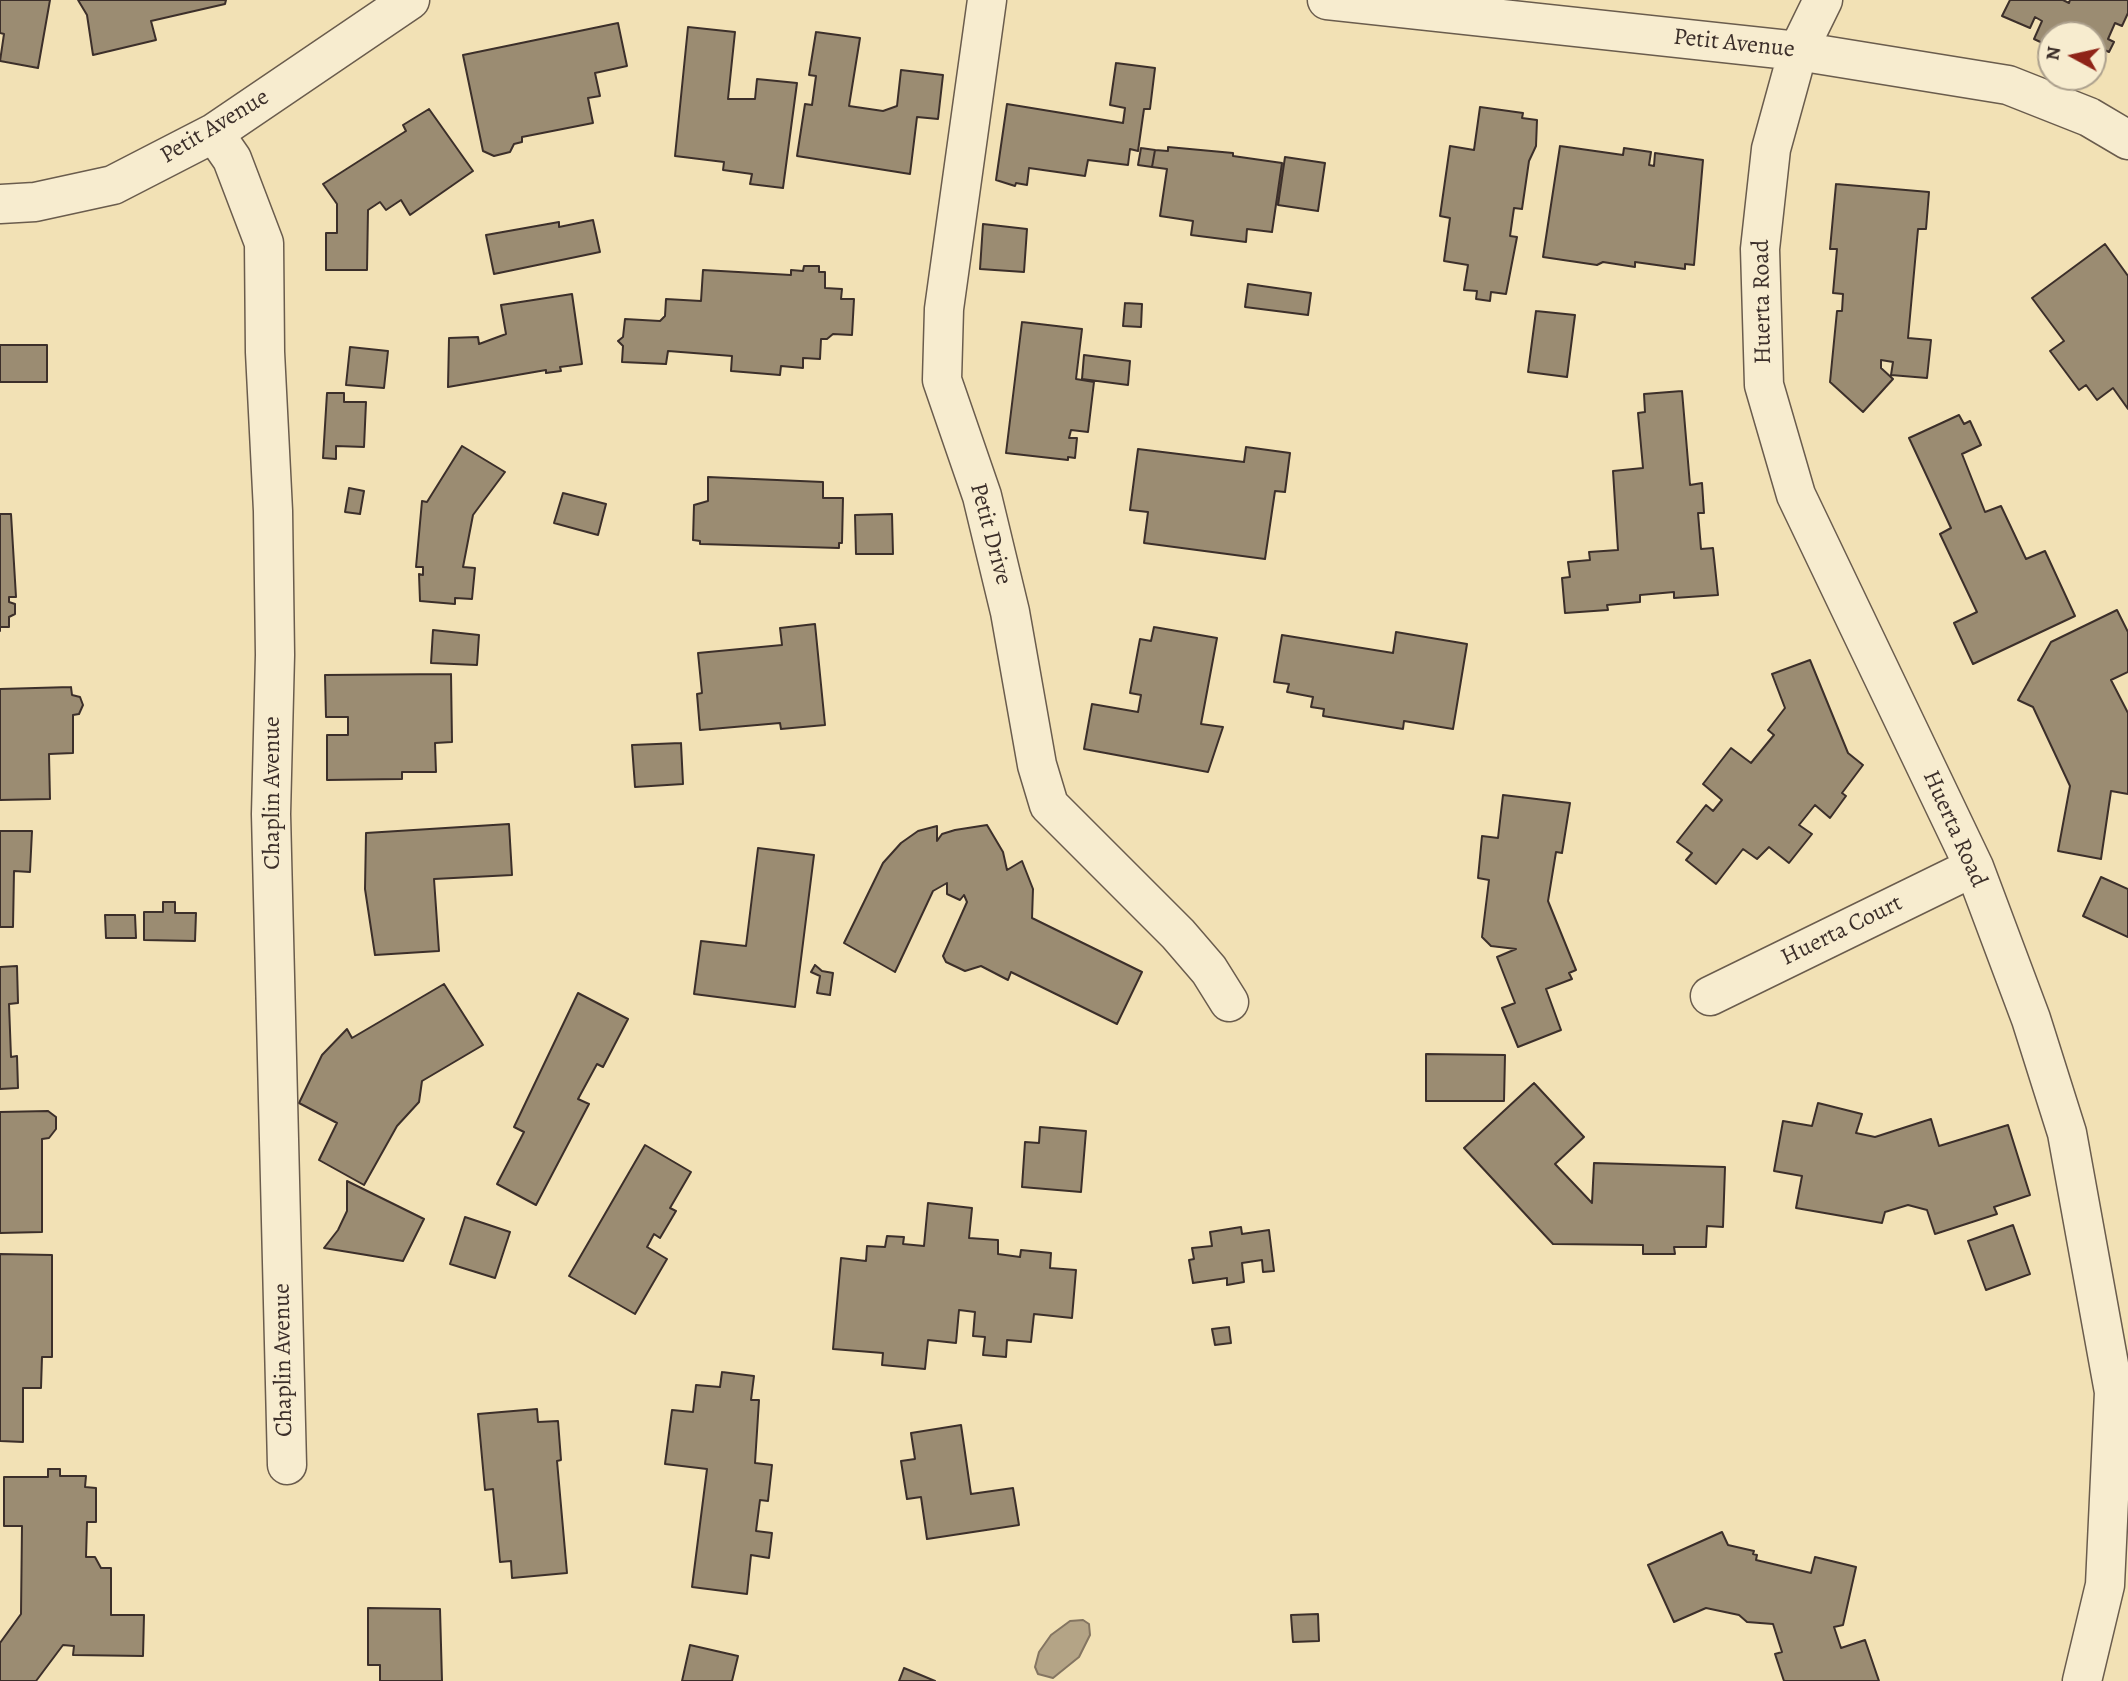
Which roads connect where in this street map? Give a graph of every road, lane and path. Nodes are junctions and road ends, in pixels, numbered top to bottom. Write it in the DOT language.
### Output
graph roads {
  1 [pos="410,0"];
  2 [pos="987,0"];
  3 [pos="1327,0"];
  4 [pos="1823,0"];
  5 [pos="1798,51"];
  6 [pos="214,133"];
  7 [pos="2128,140"];
  8 [pos="0,204"];
  9 [pos="1974,867"];
  10 [pos="1710,996"];
  11 [pos="1229,1002"];
  12 [pos="287,1465"];
  13 [pos="2082,1681"];
  1 -- 6 [label="street, Petit Avenue"];
  2 -- 11 [label="street, Petit Drive"];
  3 -- 5 [label="street, Petit Avenue"];
  4 -- 5 [label="street, Huerta Road"];
  5 -- 7 [label="street, Petit Avenue"];
  5 -- 9 [label="street, Huerta Road"];
  6 -- 8 [label="street, Petit Avenue"];
  6 -- 12 [label="street, Chaplin Avenue"];
  9 -- 10 [label="street, Huerta Court"];
  9 -- 13 [label="street, Huerta Road"];
}
